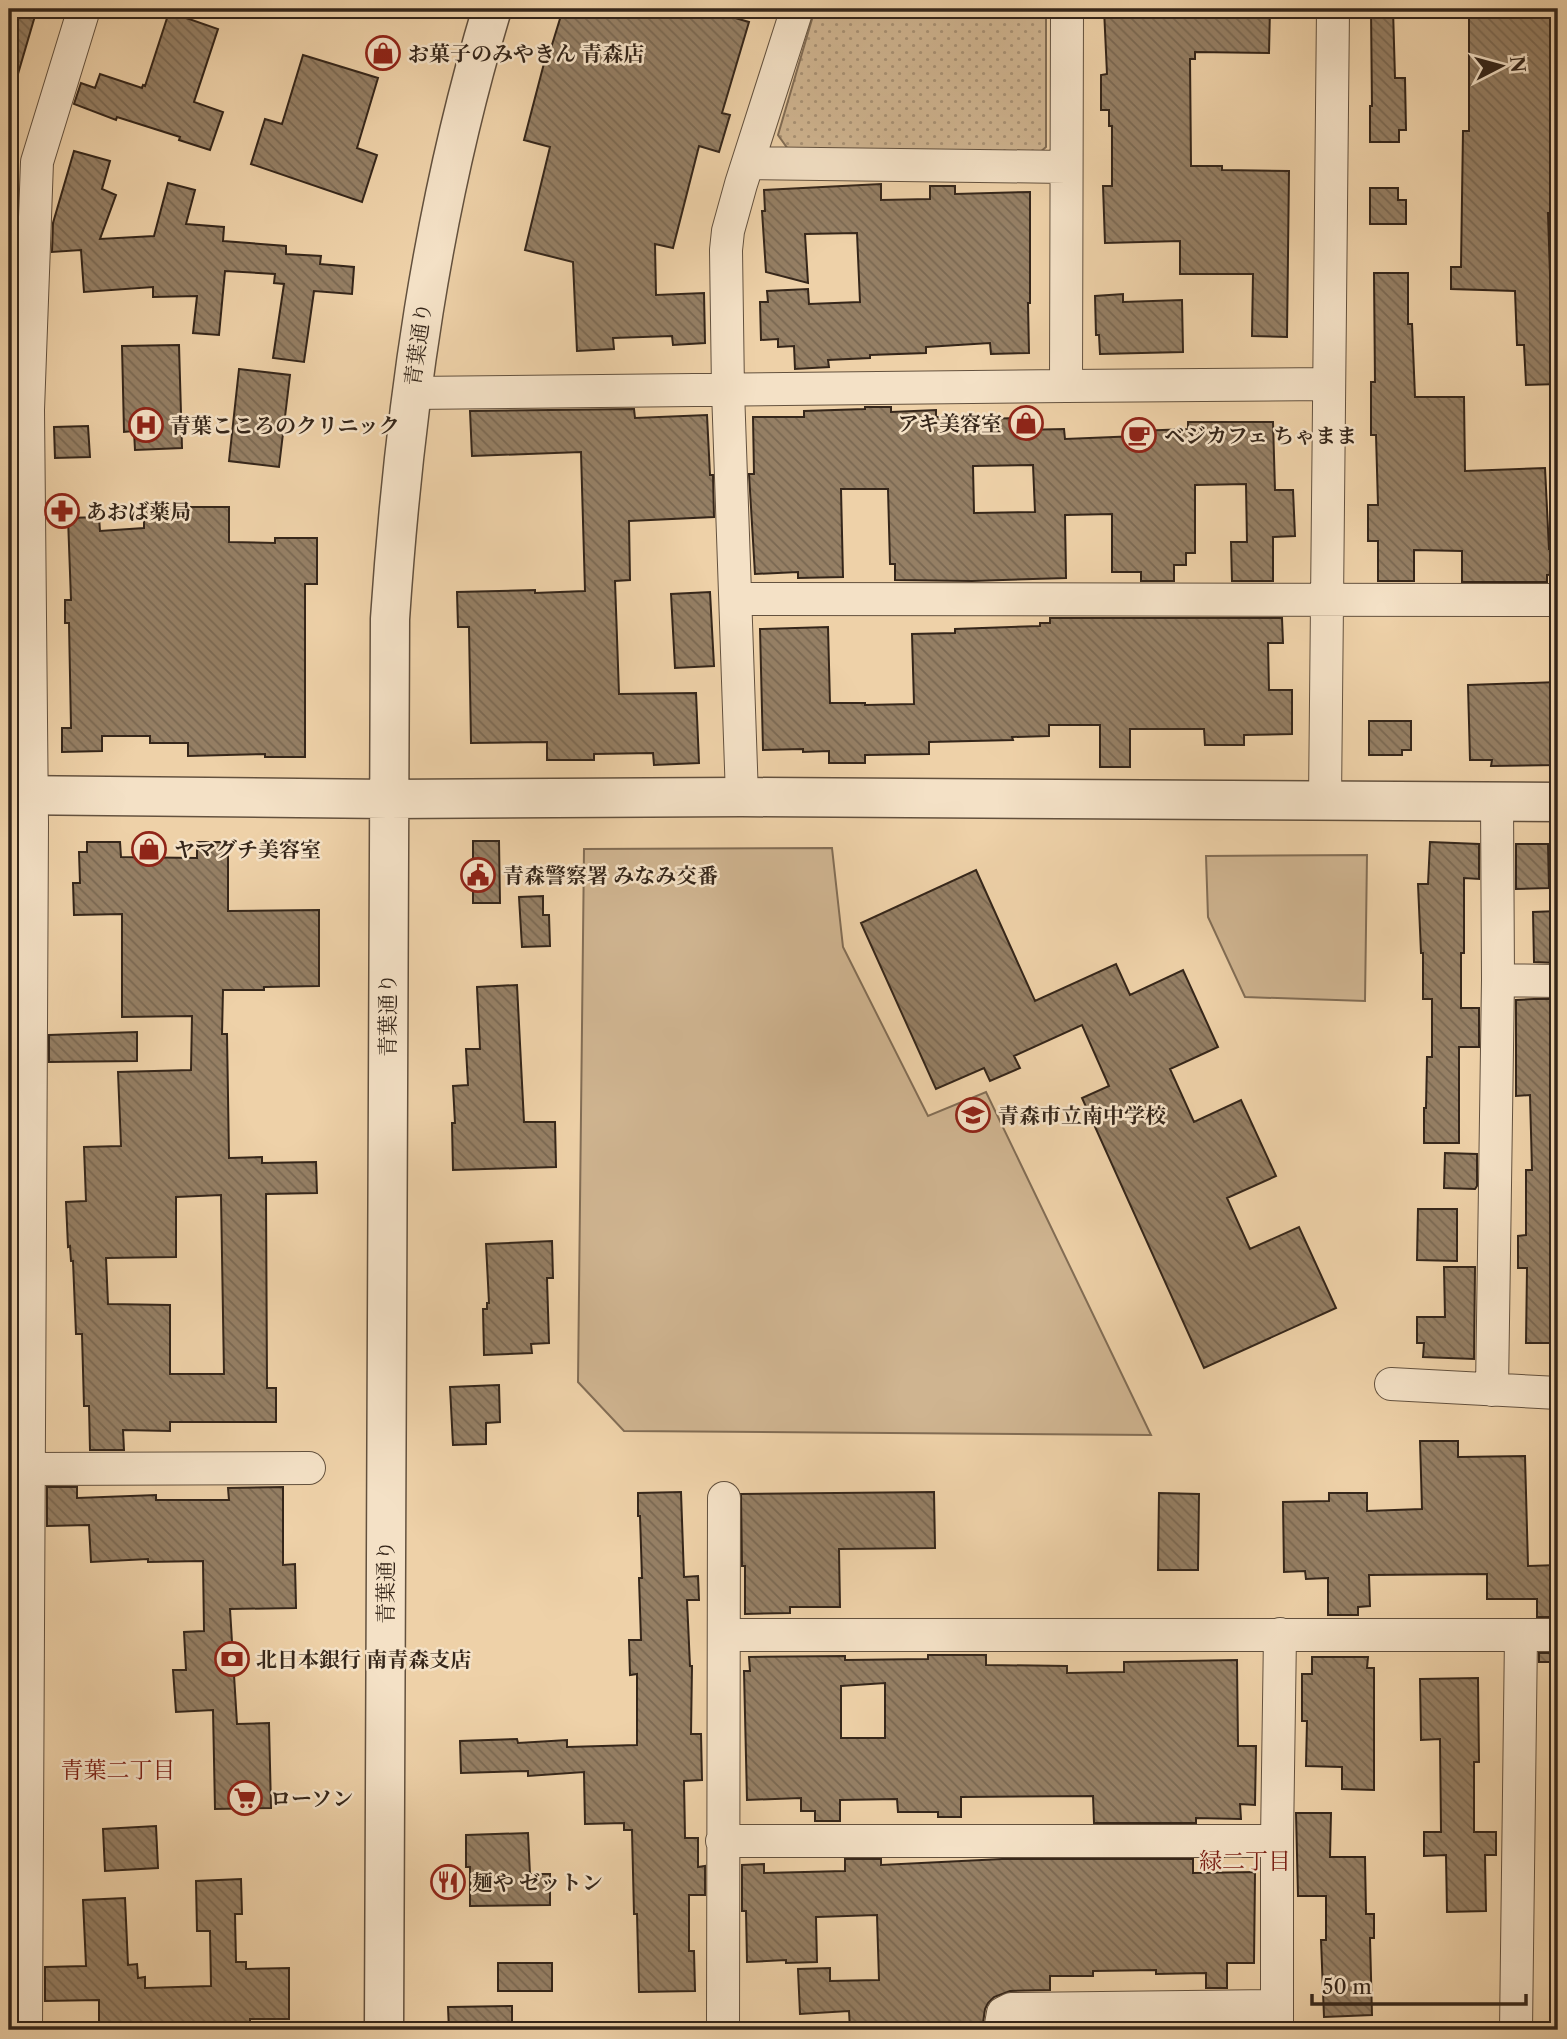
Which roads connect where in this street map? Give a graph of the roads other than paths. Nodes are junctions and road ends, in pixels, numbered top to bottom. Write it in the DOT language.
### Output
graph roads {
  1 [pos="84,9"];
  2 [pos="492,9"];
  3 [pos="797,9"];
  4 [pos="1066,9"];
  5 [pos="1333,9"];
  6 [pos="748,163"];
  7 [pos="1066,167"];
  8 [pos="22,223"];
  9 [pos="1328,384"];
  10 [pos="1066,386"];
  11 [pos="728,390"];
  12 [pos="411,393"];
  13 [pos="737,599"];
  14 [pos="1328,600"];
  15 [pos="1558,600"];
  16 [pos="20,795"];
  17 [pos="742,797"];
  18 [pos="388,799"];
  19 [pos="1325,801"];
  20 [pos="1497,802"];
  21 [pos="1558,802"];
  22 [pos="1497,980"];
  23 [pos="1558,981"];
  24 [pos="19,1319"];
  25 [pos="1391,1384"];
  26 [pos="1492,1390"];
  27 [pos="1558,1393"];
  28 [pos="309,1468"];
  29 [pos="30,1469"];
  30 [pos="724,1498"];
  31 [pos="1280,1634"];
  32 [pos="724,1635"];
  33 [pos="1521,1635"];
  34 [pos="1558,1635"];
  35 [pos="18,1827"];
  36 [pos="722,1840"];
  37 [pos="1277,1841"];
  38 [pos="1277,2018"];
  39 [pos="26,2030"];
  40 [pos="384,2030"];
  41 [pos="723,2030"];
  42 [pos="1000,2030"];
  43 [pos="1516,2030"];
  1 -- 8 [label="street"];
  2 -- 12 [label="street, 青葉通り"];
  3 -- 6 [label="street"];
  4 -- 7 [label="street"];
  5 -- 9 [label="street"];
  6 -- 7 [label="street"];
  6 -- 11 [label="street"];
  7 -- 10 [label="street"];
  8 -- 16 [label="street"];
  9 -- 10 [label="street"];
  9 -- 14 [label="street"];
  10 -- 11 [label="street"];
  11 -- 12 [label="street"];
  11 -- 13 [label="street"];
  12 -- 18 [label="street, 青葉通り"];
  13 -- 14 [label="street"];
  13 -- 17 [label="street"];
  14 -- 15 [label="street"];
  14 -- 19 [label="street"];
  16 -- 18 [label="street"];
  16 -- 24 [label="street"];
  17 -- 18 [label="street"];
  17 -- 19 [label="street"];
  18 -- 40 [label="street, 青葉通り"];
  19 -- 20 [label="street"];
  20 -- 21 [label="street"];
  20 -- 22 [label="street"];
  22 -- 23 [label="street"];
  22 -- 26 [label="street"];
  24 -- 29 [label="street"];
  25 -- 26 [label="street"];
  26 -- 27 [label="street"];
  28 -- 29 [label="street"];
  29 -- 35 [label="street"];
  30 -- 32 [label="street"];
  31 -- 32 [label="street"];
  31 -- 33 [label="street"];
  31 -- 37 [label="street"];
  32 -- 36 [label="street"];
  33 -- 34 [label="street"];
  33 -- 43 [label="street"];
  35 -- 39 [label="street"];
  36 -- 37 [label="street"];
  36 -- 41 [label="street"];
  37 -- 38 [label="street"];
  38 -- 42 [label="street"];
}
